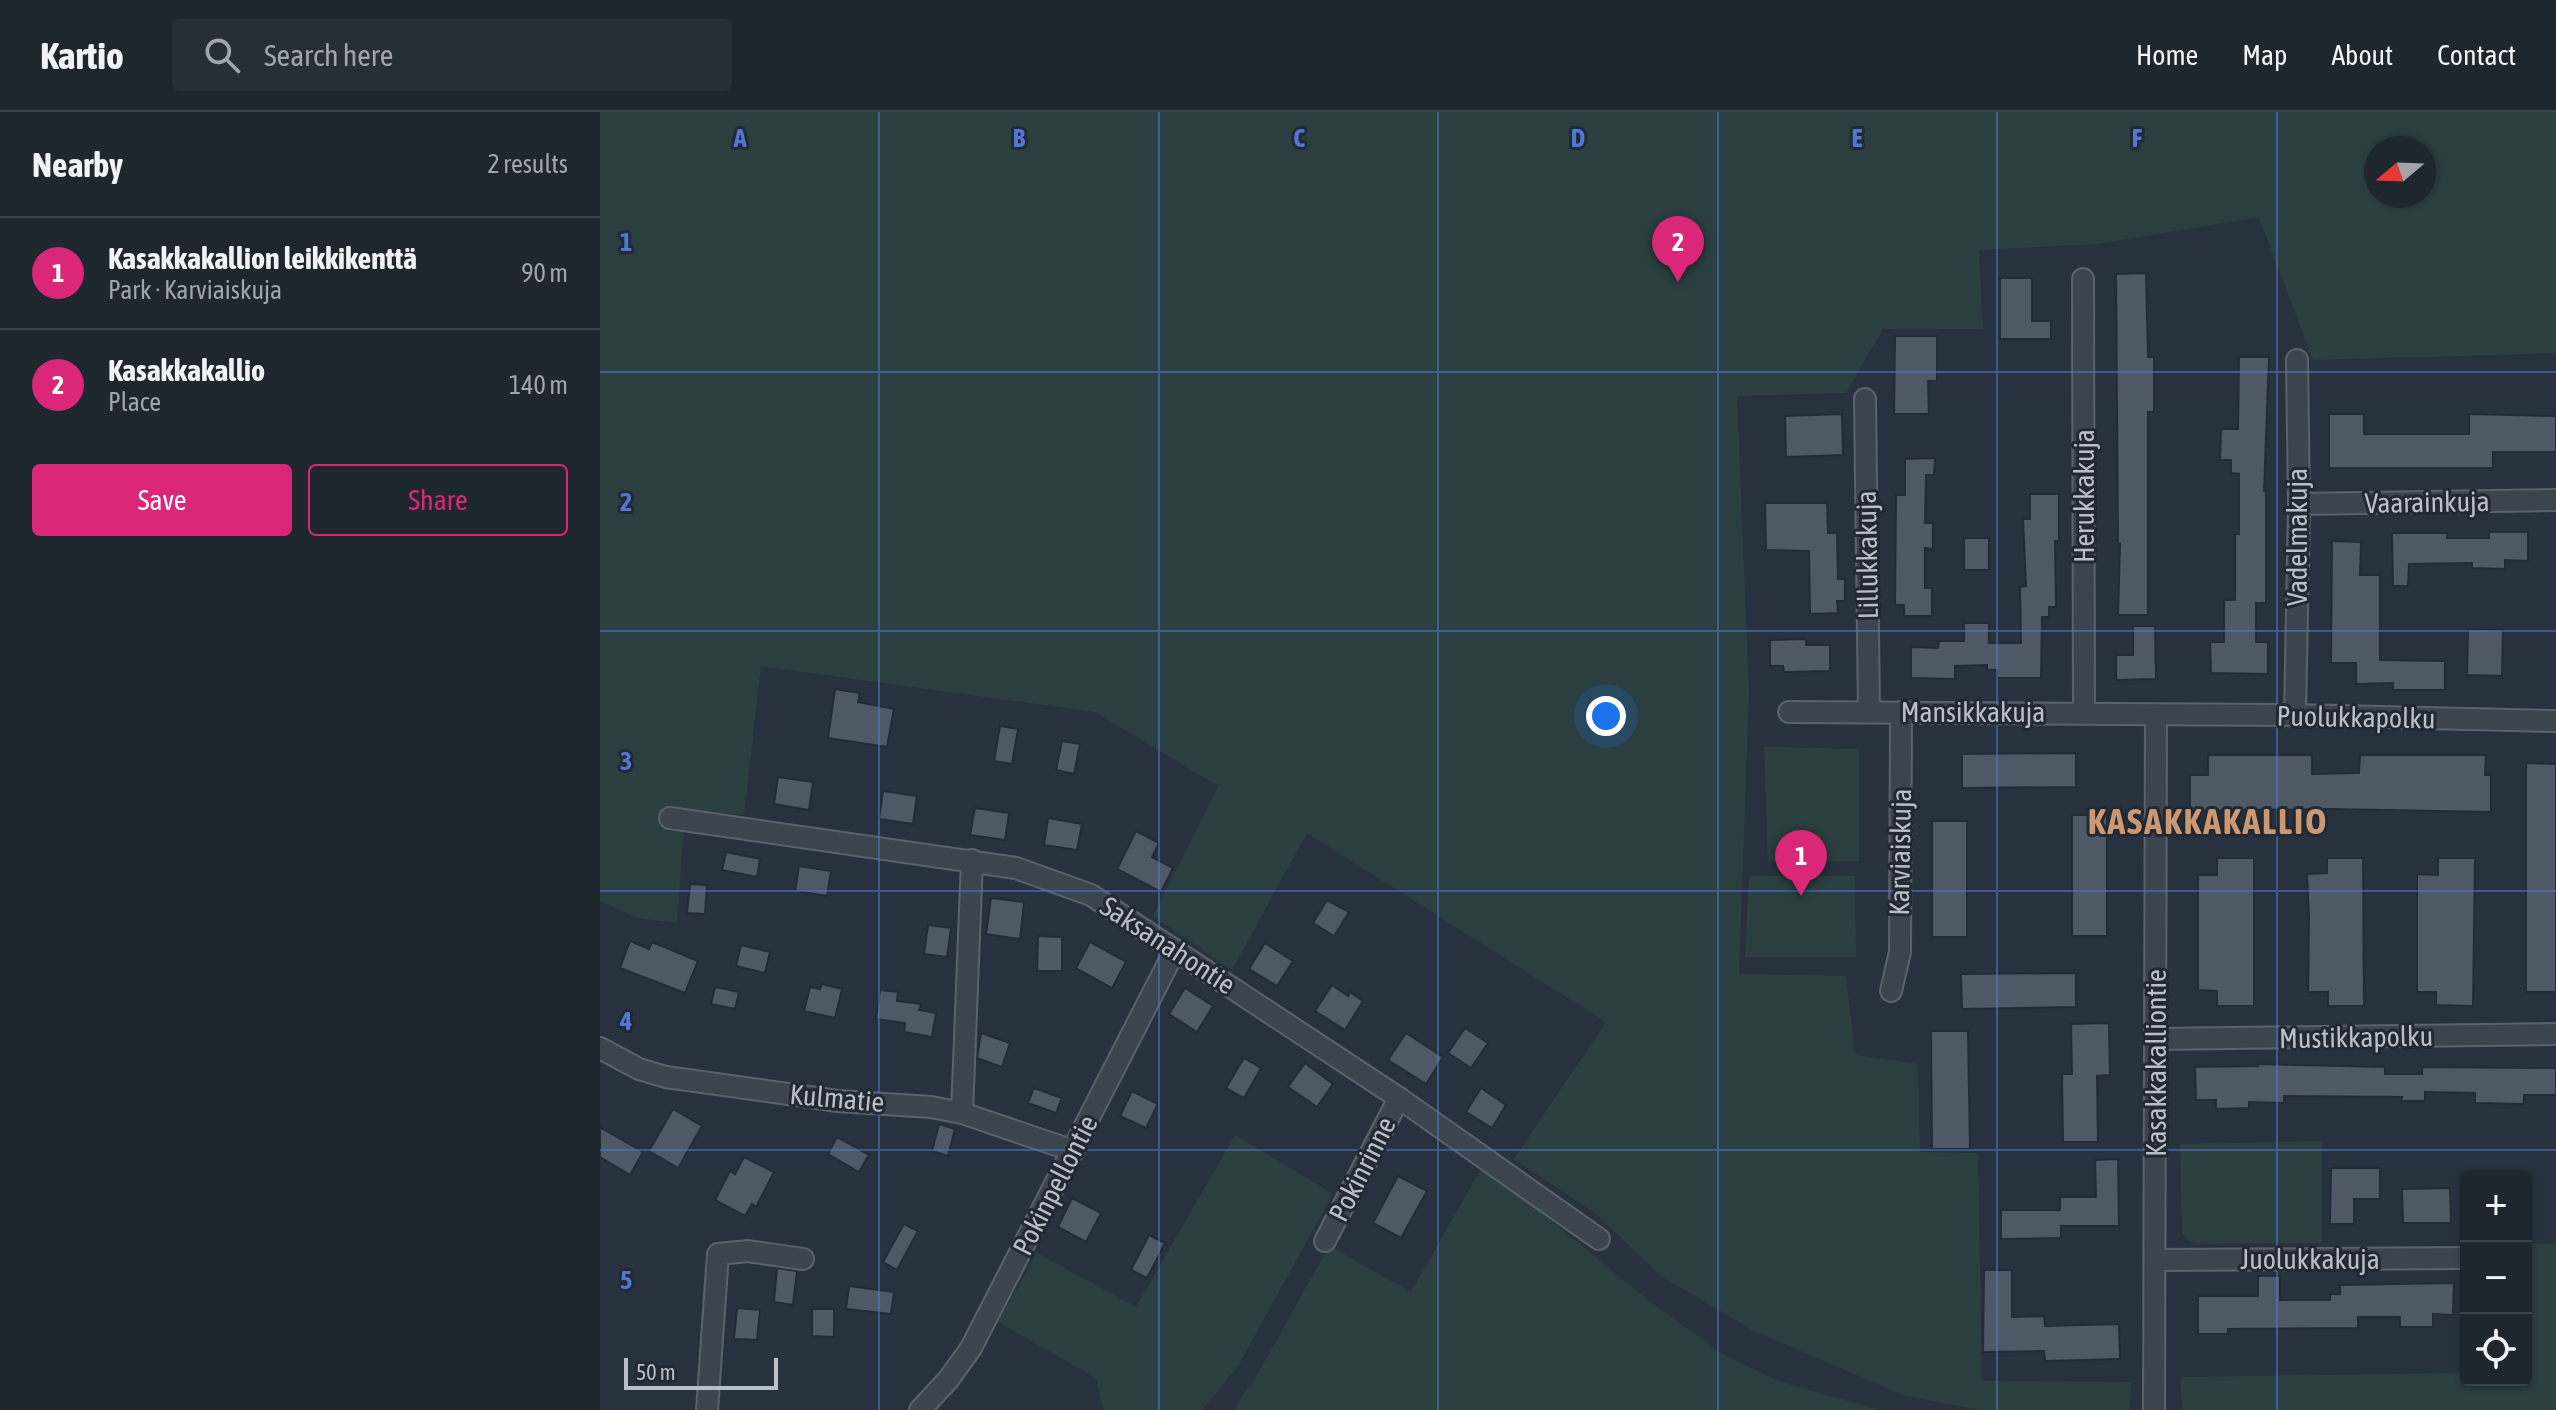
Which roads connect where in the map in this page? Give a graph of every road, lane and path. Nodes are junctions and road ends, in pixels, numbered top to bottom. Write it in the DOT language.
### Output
graph roads {
  1 [pos="2083,279"];
  2 [pos="2297,360"];
  3 [pos="1865,399"];
  4 [pos="2556,500"];
  5 [pos="2299,504"];
  6 [pos="1789,712"];
  7 [pos="1869,712"];
  8 [pos="1901,712"];
  9 [pos="2084,713"];
  10 [pos="2156,715"];
  11 [pos="2295,715"];
  12 [pos="2556,721"];
  13 [pos="670,818"];
  14 [pos="972,860"];
  15 [pos="1175,950"];
  16 [pos="1891,991"];
  17 [pos="2556,1034"];
  18 [pos="2157,1039"];
  19 [pos="600,1048"];
  20 [pos="1399,1098"];
  21 [pos="962,1113"];
  22 [pos="1074,1151"];
  23 [pos="1599,1239"];
  24 [pos="1325,1241"];
  25 [pos="2460,1258"];
  26 [pos="803,1259"];
  27 [pos="2155,1260"];
  28 [pos="926,1408"];
  29 [pos="707,1410"];
  30 [pos="2154,1410"];
  1 -- 9 [label="street, Herukkakuja"];
  2 -- 5 [label="street, Vadelmakuja"];
  3 -- 7 [label="street, Lillukkakuja"];
  4 -- 5 [label="street, Vaarainkuja"];
  5 -- 11 [label="street, Vadelmakuja"];
  6 -- 7 [label="street, Mansikkakuja"];
  7 -- 8 [label="street, Mansikkakuja"];
  8 -- 9 [label="street, Mansikkakuja"];
  8 -- 16 [label="street, Karviaiskuja"];
  9 -- 10 [label="street, Mansikkakuja"];
  10 -- 11 [label="street, Puolukkapolku"];
  10 -- 18 [label="street, Kasakkakalliontie"];
  11 -- 12 [label="street, Puolukkapolku"];
  13 -- 14 [label="street, Saksanahontie"];
  14 -- 15 [label="street, Saksanahontie"];
  14 -- 21 [label="street"];
  15 -- 20 [label="street, Saksanahontie"];
  15 -- 22 [label="street, Pokinpellontie"];
  17 -- 18 [label="street, Mustikkapolku"];
  18 -- 27 [label="street, Kasakkakalliontie"];
  19 -- 21 [label="street, Kulmatie"];
  20 -- 23 [label="street, Saksanahontie"];
  20 -- 24 [label="street, Pokinrinne"];
  21 -- 22 [label="street, Kulmatie"];
  22 -- 28 [label="street, Pokinpellontie"];
  25 -- 27 [label="street, Juolukkakuja"];
  26 -- 29 [label="street"];
  27 -- 30 [label="street, Kasakkakalliontie"];
}
